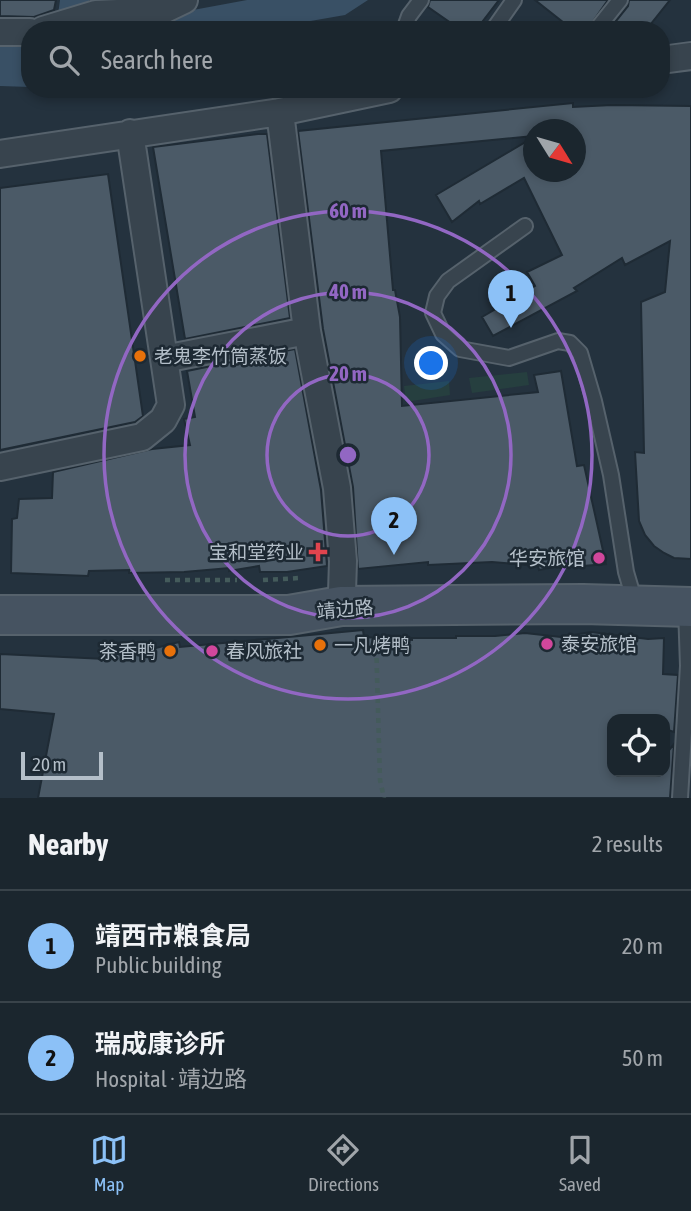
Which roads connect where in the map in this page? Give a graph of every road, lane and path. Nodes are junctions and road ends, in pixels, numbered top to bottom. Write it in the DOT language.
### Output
graph roads {
  1 [pos="184,0"];
  2 [pos="197,0"];
  3 [pos="207,0"];
  4 [pos="421,0"];
  5 [pos="514,0"];
  6 [pos="620,0"];
  7 [pos="76,21"];
  8 [pos="407,21"];
  9 [pos="499,21"];
  10 [pos="603,21"];
  11 [pos="21,31"];
  12 [pos="0,32"];
  13 [pos="691,56"];
  14 [pos="670,59"];
  15 [pos="691,72"];
  16 [pos="670,74"];
  17 [pos="262,98"];
  18 [pos="346,98"];
  19 [pos="280,112"];
  20 [pos="130,133"];
  21 [pos="0,138"];
  22 [pos="0,154"];
  23 [pos="525,226"];
  24 [pos="307,331"];
  25 [pos="164,359"];
  26 [pos="0,467"];
  27 [pos="631,589"];
  28 [pos="342,592"];
  29 [pos="0,596"];
  30 [pos="690,602"];
  31 [pos="379,606"];
  32 [pos="0,615"];
  33 [pos="384,798"];
  34 [pos="680,798"];
  1 -- 7 [label="street"];
  2 -- 3 [label="street"];
  4 -- 8 [label="lane"];
  5 -- 9 [label="lane"];
  6 -- 10 [label="lane"];
  11 -- 12 [label="street"];
  13 -- 14 [label="street"];
  15 -- 16 [label="street"];
  17 -- 21 [label="street"];
  18 -- 19 [label="street"];
  19 -- 20 [label="street"];
  19 -- 24 [label="street"];
  20 -- 22 [label="street"];
  20 -- 25 [label="street"];
  23 -- 27 [label="lane"];
  24 -- 25 [label="street"];
  24 -- 28 [label="street"];
  25 -- 26 [label="street"];
  27 -- 28 [label="main road, 靖边路"];
  27 -- 30 [label="main road, 靖边路"];
  28 -- 29 [label="main road, 靖边路"];
  30 -- 31 [label="main road, 靖边路"];
  30 -- 34 [label="lane"];
  31 -- 32 [label="main road, 靖边路"];
  31 -- 33 [label="path"];
}
